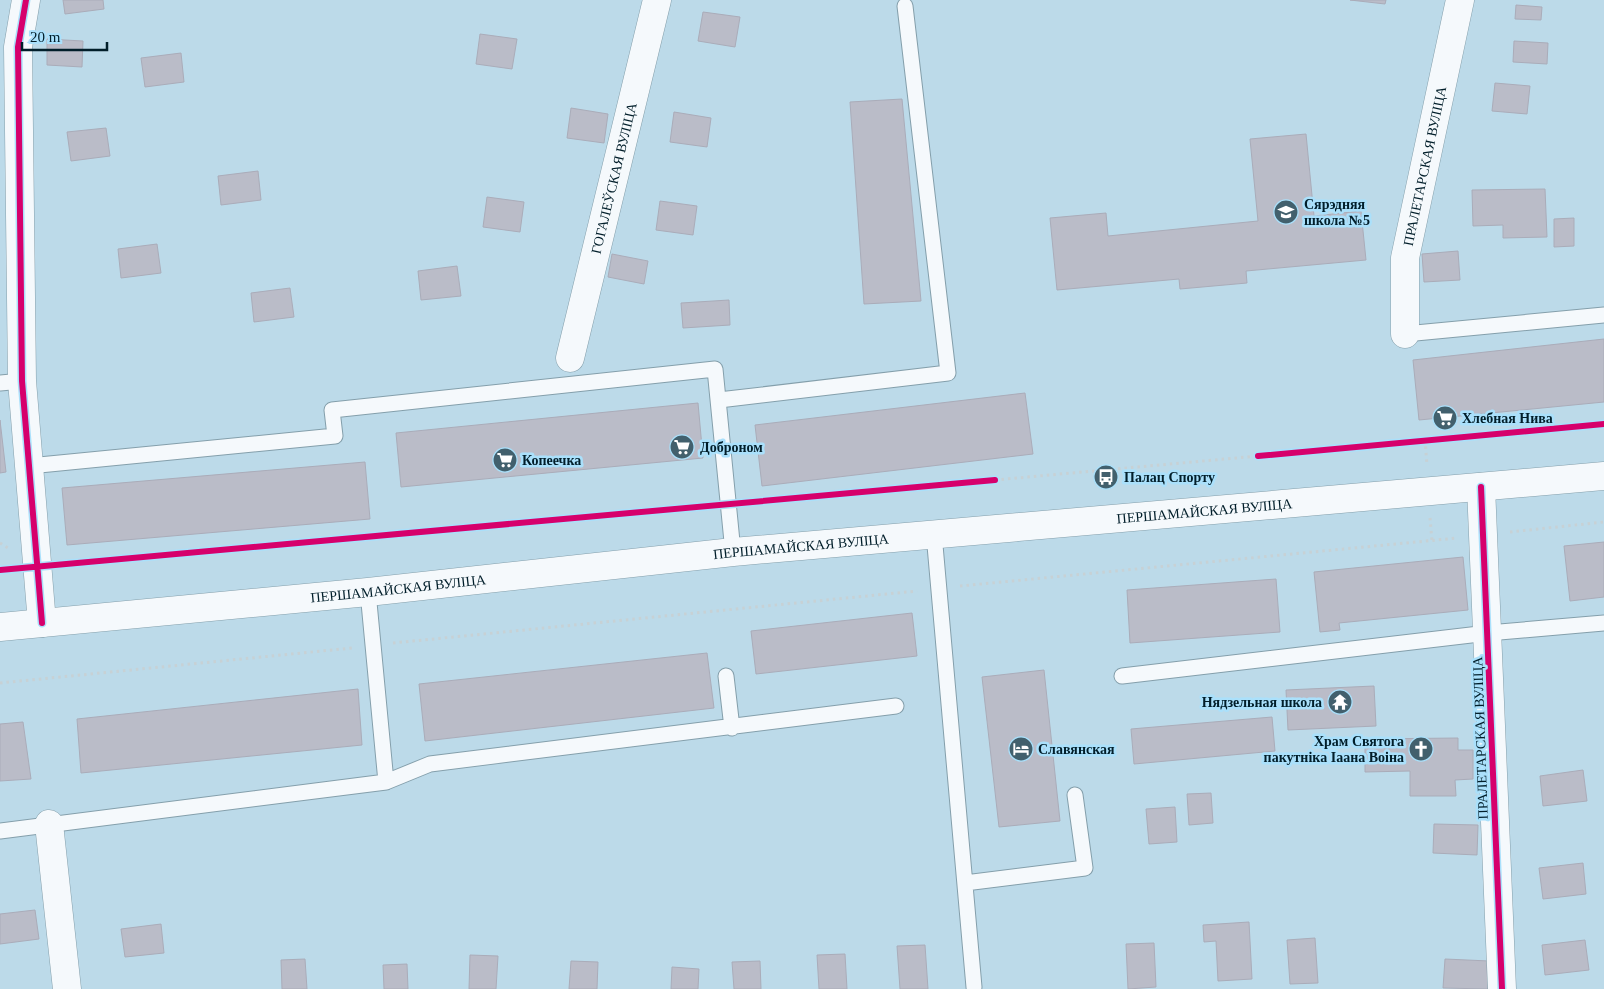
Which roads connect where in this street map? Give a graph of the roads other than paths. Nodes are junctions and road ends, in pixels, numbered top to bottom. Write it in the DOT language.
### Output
graph roads {
  1 [pos="26,0"];
  2 [pos="657,0"];
  3 [pos="1460,0"];
  4 [pos="905,6"];
  5 [pos="1604,315"];
  6 [pos="1405,334"];
  7 [pos="570,358"];
  8 [pos="11,382"];
  9 [pos="719,400"];
  10 [pos="29,466"];
  11 [pos="1604,476"];
  12 [pos="1481,487"];
  13 [pos="934,534"];
  14 [pos="734,552"];
  15 [pos="368,592"];
  16 [pos="1604,622"];
  17 [pos="42,623"];
  18 [pos="0,627"];
  19 [pos="1488,633"];
  20 [pos="726,676"];
  21 [pos="1122,676"];
  22 [pos="896,706"];
  23 [pos="732,728"];
  24 [pos="386,782"];
  25 [pos="1075,795"];
  26 [pos="50,824"];
  27 [pos="0,831"];
  28 [pos="965,882"];
  29 [pos="974,987"];
  30 [pos="67,989"];
  31 [pos="1502,989"];
  1 -- 8 [label="street"];
  2 -- 7 [label="street, ГОГАЛЕЎСКАЯ ВУЛІЦА"];
  3 -- 6 [label="street, ПРАЛЕТАРСКАЯ ВУЛІЦА"];
  4 -- 9 [label="lane"];
  5 -- 6 [label="lane"];
  8 -- 10 [label="street"];
  9 -- 10 [label="lane"];
  9 -- 14 [label="lane"];
  10 -- 17 [label="street"];
  11 -- 12 [label="street, ПЕРШАМАЙСКАЯ ВУЛІЦА"];
  12 -- 13 [label="street, ПЕРШАМАЙСКАЯ ВУЛІЦА"];
  12 -- 19 [label="street, ПРАЛЕТАРСКАЯ ВУЛІЦА"];
  13 -- 14 [label="street, ПЕРШАМАЙСКАЯ ВУЛІЦА"];
  13 -- 28 [label="lane"];
  14 -- 15 [label="street, ПЕРШАМАЙСКАЯ ВУЛІЦА"];
  15 -- 17 [label="street, ПЕРШАМАЙСКАЯ ВУЛІЦА"];
  15 -- 24 [label="lane"];
  16 -- 19 [label="lane"];
  17 -- 18 [label="street, ПЕРШАМАЙСКАЯ ВУЛІЦА"];
  19 -- 21 [label="lane"];
  19 -- 31 [label="street, ПРАЛЕТАРСКАЯ ВУЛІЦА"];
  20 -- 23 [label="lane"];
  22 -- 23 [label="lane"];
  23 -- 24 [label="lane"];
  24 -- 26 [label="lane"];
  25 -- 28 [label="lane"];
  26 -- 27 [label="lane"];
  26 -- 30 [label="street"];
  28 -- 29 [label="lane"];
}
